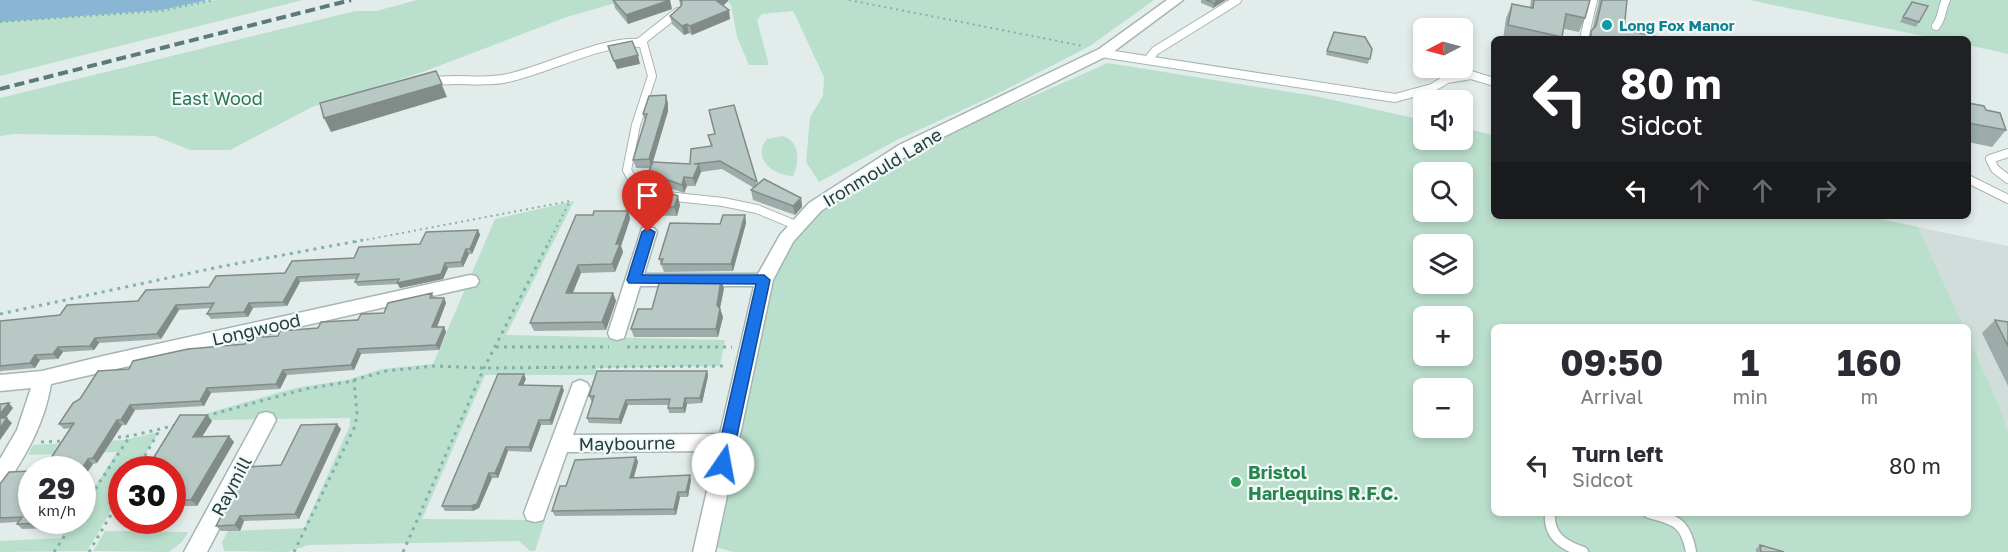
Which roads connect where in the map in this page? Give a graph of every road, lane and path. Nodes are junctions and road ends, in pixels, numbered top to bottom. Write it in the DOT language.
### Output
graph roads {
  1 [pos="214,0"];
  2 [pos="849,0"];
  3 [pos="1176,0"];
  4 [pos="1237,0"];
  5 [pos="1593,0"];
  6 [pos="1946,0"];
  7 [pos="678,12"];
  8 [pos="0,22"];
  9 [pos="1936,26"];
  10 [pos="1585,36"];
  11 [pos="640,42"];
  12 [pos="1103,52"];
  13 [pos="1148,60"];
  14 [pos="1491,81"];
  15 [pos="421,84"];
  16 [pos="2008,153"];
  17 [pos="2008,179"];
  18 [pos="1971,180"];
  19 [pos="2008,199"];
  20 [pos="798,226"];
  21 [pos="648,232"];
  22 [pos="634,280"];
  23 [pos="764,280"];
  24 [pos="470,281"];
  25 [pos="616,333"];
  26 [pos="745,366"];
  27 [pos="42,379"];
  28 [pos="354,380"];
  29 [pos="0,383"];
  30 [pos="580,388"];
  31 [pos="205,417"];
  32 [pos="266,420"];
  33 [pos="183,423"];
  34 [pos="160,429"];
  35 [pos="130,436"];
  36 [pos="108,438"];
  37 [pos="75,440"];
  38 [pos="728,442"];
  39 [pos="21,444"];
  40 [pos="561,444"];
  41 [pos="145,456"];
  42 [pos="0,476"];
  43 [pos="96,488"];
  44 [pos="536,513"];
  45 [pos="1550,516"];
  46 [pos="1658,516"];
  47 [pos="108,520"];
  48 [pos="66,534"];
  49 [pos="54,552"];
  50 [pos="89,552"];
  51 [pos="195,552"];
  52 [pos="294,552"];
  53 [pos="704,552"];
  54 [pos="1583,552"];
  55 [pos="1691,552"];
  1 -- 8 [label="path"];
  2 -- 12 [label="path"];
  3 -- 12 [label="street, Ironmould Lane"];
  4 -- 13 [label="lane"];
  5 -- 10 [label="lane"];
  6 -- 9 [label="lane"];
  7 -- 11 [label="lane"];
  11 -- 15 [label="lane"];
  11 -- 20 [label="lane"];
  12 -- 13 [label="lane"];
  12 -- 20 [label="street, Ironmould Lane"];
  13 -- 14 [label="lane"];
  16 -- 17 [label="lane"];
  18 -- 19 [label="lane"];
  20 -- 23 [label="street, Ironmould Lane"];
  21 -- 22 [label="street"];
  22 -- 23 [label="street"];
  22 -- 25 [label="street"];
  23 -- 26 [label="street, Ironmould Lane"];
  24 -- 27 [label="street, Longwood"];
  26 -- 28 [label="path"];
  26 -- 38 [label="street, Ironmould Lane"];
  27 -- 29 [label="street, Longwood"];
  27 -- 39 [label="street"];
  28 -- 31 [label="path"];
  28 -- 52 [label="path"];
  30 -- 40 [label="street, Maybourne"];
  32 -- 51 [label="street, Raymill"];
  33 -- 34 [label="path"];
  34 -- 35 [label="path"];
  34 -- 41 [label="path"];
  35 -- 36 [label="path"];
  35 -- 43 [label="path"];
  37 -- 39 [label="path"];
  38 -- 40 [label="street, Maybourne"];
  38 -- 53 [label="street, Ironmould Lane"];
  39 -- 42 [label="street"];
  40 -- 44 [label="street, Maybourne"];
  45 -- 54 [label="lane"];
  46 -- 55 [label="lane"];
  47 -- 50 [label="path"];
  48 -- 49 [label="path"];
}
